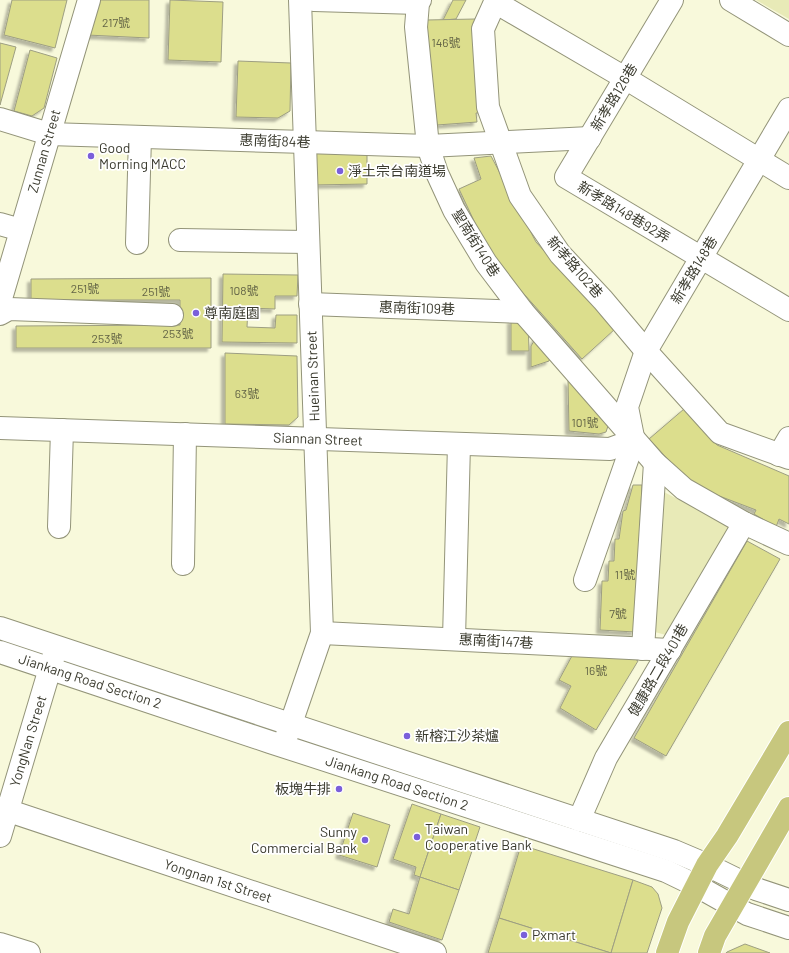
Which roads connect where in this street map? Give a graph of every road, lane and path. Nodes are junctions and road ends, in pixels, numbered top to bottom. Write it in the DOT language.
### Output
graph roads {
  1 [pos="89,0"];
  2 [pos="300,0"];
  3 [pos="314,0"];
  4 [pos="672,0"];
  5 [pos="730,0"];
  6 [pos="419,1"];
  7 [pos="495,1"];
  8 [pos="789,35"];
  9 [pos="625,78"];
  10 [pos="789,109"];
  11 [pos="0,119"];
  12 [pos="49,134"];
  13 [pos="140,137"];
  14 [pos="590,138"];
  15 [pos="305,142"];
  16 [pos="501,142"];
  17 [pos="428,146"];
  18 [pos="759,160"];
  19 [pos="789,178"];
  20 [pos="0,224"];
  21 [pos="21,230"];
  22 [pos="180,240"];
  23 [pos="308,242"];
  24 [pos="138,243"];
  25 [pos="701,258"];
  26 [pos="0,302"];
  27 [pos="310,304"];
  28 [pos="789,310"];
  29 [pos="523,312"];
  30 [pos="0,314"];
  31 [pos="172,315"];
  32 [pos="646,351"];
  33 [pos="0,428"];
  34 [pos="62,430"];
  35 [pos="185,434"];
  36 [pos="315,438"];
  37 [pos="634,440"];
  38 [pos="459,444"];
  39 [pos="786,450"];
  40 [pos="655,463"];
  41 [pos="744,523"];
  42 [pos="59,527"];
  43 [pos="789,544"];
  44 [pos="183,564"];
  45 [pos="585,580"];
  46 [pos="0,628"];
  47 [pos="322,633"];
  48 [pos="454,639"];
  49 [pos="56,647"];
  50 [pos="643,649"];
  51 [pos="670,650"];
  52 [pos="0,652"];
  53 [pos="50,668"];
  54 [pos="290,725"];
  55 [pos="789,732"];
  56 [pos="283,746"];
  57 [pos="789,808"];
  58 [pos="4,810"];
  59 [pos="579,820"];
  60 [pos="0,836"];
  61 [pos="707,865"];
  62 [pos="745,884"];
  63 [pos="697,886"];
  64 [pos="789,900"];
  65 [pos="733,906"];
  66 [pos="789,928"];
  67 [pos="0,944"];
  68 [pos="29,953"];
  69 [pos="436,953"];
  70 [pos="667,953"];
  71 [pos="709,953"];
  1 -- 12 [label="street, Zunnan Street"];
  2 -- 15 [label="street, Hueinan Street"];
  3 -- 6 [label="street"];
  4 -- 9 [label="street, 新孝路126巷"];
  5 -- 8 [label="street"];
  6 -- 17 [label="street, 聖南街140巷"];
  7 -- 9 [label="street"];
  7 -- 16 [label="street, 新孝路102巷"];
  9 -- 14 [label="street, 新孝路126巷"];
  9 -- 18 [label="street"];
  10 -- 18 [label="street, 新孝路148巷"];
  11 -- 12 [label="street, 惠南街84巷"];
  12 -- 13 [label="street, 惠南街84巷"];
  12 -- 21 [label="street, Zunnan Street"];
  13 -- 15 [label="street, 惠南街84巷"];
  13 -- 24 [label="street"];
  14 -- 16 [label="street, 新孝路126巷"];
  14 -- 25 [label="street, 新孝路148巷92弄"];
  15 -- 17 [label="street, 惠南街84巷"];
  15 -- 23 [label="street, Hueinan Street"];
  16 -- 17 [label="street, 惠南街84巷"];
  16 -- 32 [label="street, 新孝路102巷"];
  17 -- 29 [label="street, 聖南街140巷"];
  18 -- 19 [label="street"];
  18 -- 25 [label="street, 新孝路148巷"];
  20 -- 21 [label="street"];
  21 -- 26 [label="street, Zunnan Street"];
  22 -- 23 [label="street"];
  23 -- 27 [label="street, Hueinan Street"];
  25 -- 28 [label="street"];
  25 -- 32 [label="street, 新孝路148巷"];
  27 -- 29 [label="street, 惠南街109巷"];
  27 -- 36 [label="street, Hueinan Street"];
  29 -- 37 [label="street, 聖南街140巷"];
  30 -- 31 [label="street"];
  32 -- 37 [label="street, 新孝路148巷"];
  32 -- 39 [label="street, 新孝路102巷"];
  33 -- 34 [label="street, Siannan Street"];
  34 -- 35 [label="street, Siannan Street"];
  34 -- 42 [label="street"];
  35 -- 36 [label="street, Siannan Street"];
  35 -- 44 [label="street"];
  36 -- 38 [label="street, Siannan Street"];
  36 -- 47 [label="street, Hueinan Street"];
  37 -- 38 [label="street, Siannan Street"];
  37 -- 40 [label="street, 聖南街140巷"];
  37 -- 45 [label="street"];
  38 -- 48 [label="street"];
  40 -- 41 [label="street, 聖南街140巷"];
  40 -- 50 [label="street"];
  41 -- 43 [label="street, 聖南街140巷"];
  41 -- 51 [label="street, 健康路二段401巷"];
  46 -- 49 [label="street, Jiankang Road Section 2"];
  47 -- 48 [label="street, 惠南街147巷"];
  47 -- 54 [label="street, Hueinan Street"];
  48 -- 50 [label="street, 惠南街147巷"];
  49 -- 53 [label="street, YongNan Street"];
  49 -- 54 [label="street, Jiankang Road Section 2"];
  50 -- 51 [label="street, 惠南街147巷"];
  51 -- 59 [label="street, 健康路二段401巷"];
  52 -- 53 [label="street, Jiankang Road Section 2"];
  53 -- 56 [label="street, Jiankang Road Section 2"];
  53 -- 58 [label="street, YongNan Street"];
  54 -- 56 [label="street, Hueinan Street"];
  54 -- 59 [label="street, Jiankang Road Section 2"];
  55 -- 61 [label="main road"];
  56 -- 63 [label="street, Jiankang Road Section 2"];
  57 -- 62 [label="main road"];
  58 -- 60 [label="street, YongNan Street"];
  58 -- 69 [label="street, Yongnan 1st Street"];
  59 -- 61 [label="street, Jiankang Road Section 2"];
  61 -- 62 [label="street, Jiankang Road Section 2"];
  61 -- 63 [label="main road"];
  62 -- 64 [label="street, Jiankang Road Section 2"];
  62 -- 65 [label="main road"];
  63 -- 65 [label="street, Jiankang Road Section 2"];
  63 -- 70 [label="main road"];
  65 -- 66 [label="street, Jiankang Road Section 2"];
  65 -- 71 [label="main road"];
  67 -- 68 [label="street"];
}
